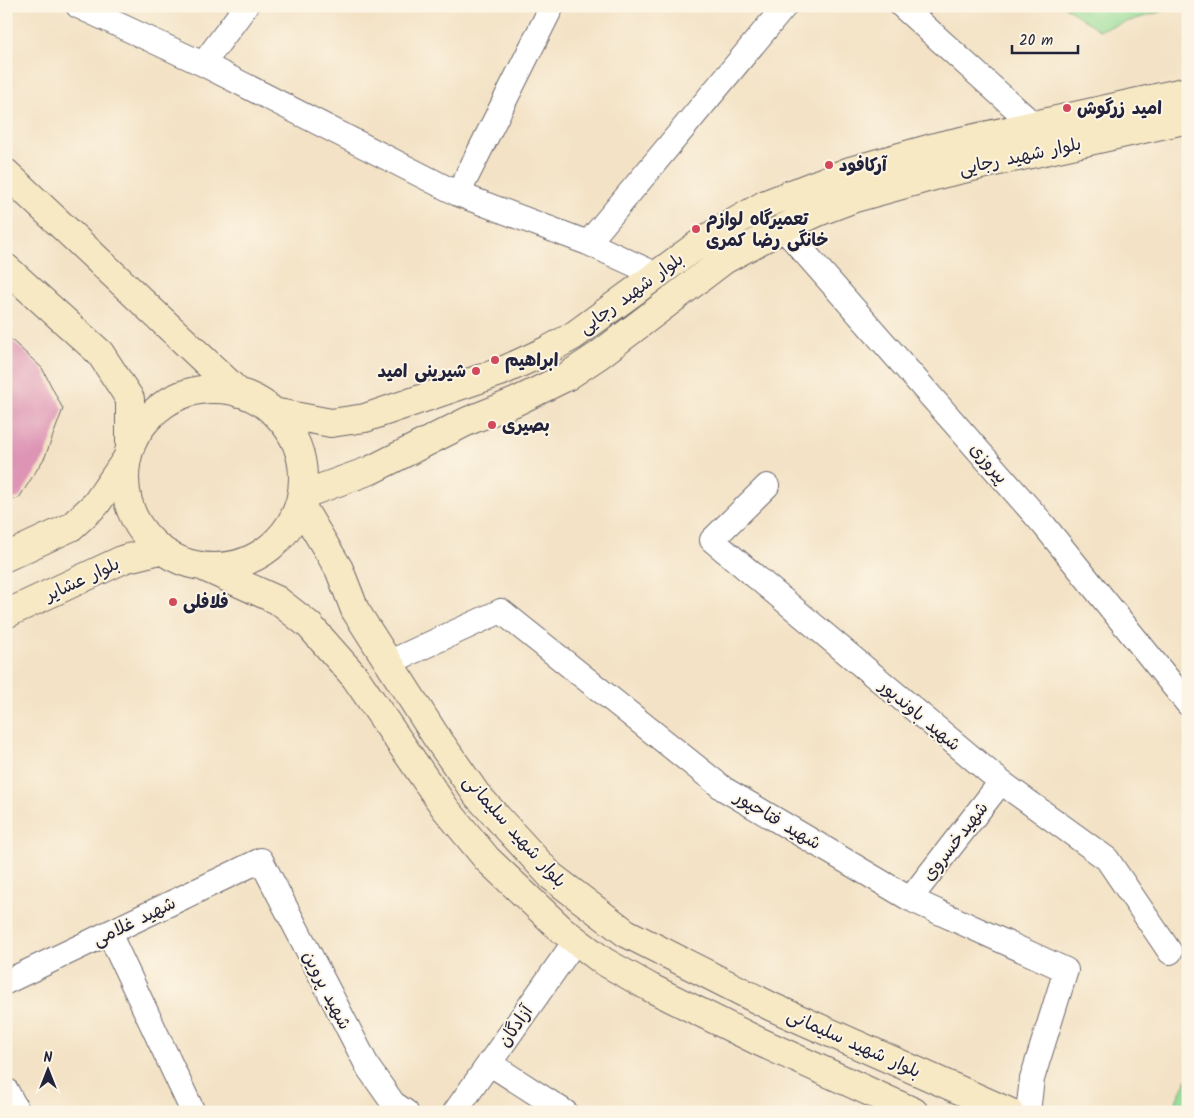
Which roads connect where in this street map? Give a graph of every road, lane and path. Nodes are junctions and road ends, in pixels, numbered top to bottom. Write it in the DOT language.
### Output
graph roads {
  1 [pos="78,6"];
  2 [pos="246,6"];
  3 [pos="552,6"];
  4 [pos="785,6"];
  5 [pos="902,6"];
  6 [pos="203,64"];
  7 [pos="1188,91"];
  8 [pos="1188,120"];
  9 [pos="1034,125"];
  10 [pos="6,173"];
  11 [pos="458,194"];
  12 [pos="783,228"];
  13 [pos="588,243"];
  14 [pos="6,268"];
  15 [pos="655,274"];
  16 [pos="239,393"];
  17 [pos="273,412"];
  18 [pos="128,453"];
  19 [pos="767,486"];
  20 [pos="301,500"];
  21 [pos="160,550"];
  22 [pos="6,556"];
  23 [pos="206,568"];
  24 [pos="6,614"];
  25 [pos="388,663"];
  26 [pos="1188,704"];
  27 [pos="1001,782"];
  28 [pos="261,860"];
  29 [pos="910,899"];
  30 [pos="109,933"];
  31 [pos="576,940"];
  32 [pos="1170,952"];
  33 [pos="6,982"];
  34 [pos="489,1063"];
  35 [pos="6,1090"];
  36 [pos="18,1112"];
  37 [pos="193,1112"];
  38 [pos="406,1112"];
  39 [pos="455,1112"];
  40 [pos="565,1112"];
  41 [pos="914,1112"];
  42 [pos="1009,1112"];
  43 [pos="1028,1112"];
  1 -- 6 [label="street"];
  2 -- 6 [label="street"];
  3 -- 11 [label="street"];
  4 -- 13 [label="street"];
  5 -- 9 [label="street"];
  6 -- 11 [label="street"];
  7 -- 9 [label="main road, بلوار شهید رجایی"];
  8 -- 12 [label="main road, بلوار شهید رجایی"];
  9 -- 15 [label="main road, بلوار شهید رجایی"];
  10 -- 16 [label="main road"];
  11 -- 13 [label="street"];
  12 -- 20 [label="main road, بلوار شهید رجایی"];
  12 -- 26 [label="street, پیروزی"];
  13 -- 15 [label="street"];
  14 -- 18 [label="main road"];
  15 -- 17 [label="main road, بلوار شهید رجایی"];
  16 -- 17 [label="main road"];
  16 -- 18 [label="main road"];
  17 -- 20 [label="main road"];
  18 -- 21 [label="main road"];
  18 -- 22 [label="main road"];
  19 -- 27 [label="street, شهید باوندپور"];
  20 -- 23 [label="main road"];
  20 -- 25 [label="main road, بلوار شهید سلیمانی"];
  21 -- 23 [label="main road"];
  21 -- 24 [label="main road, بلوار عشایر"];
  23 -- 31 [label="main road, بلوار شهید سلیمانی"];
  25 -- 29 [label="street, شهید فتاحپور"];
  25 -- 42 [label="main road, بلوار شهید سلیمانی"];
  27 -- 29 [label="street, شهیدخسروی"];
  27 -- 32 [label="street, شهید باوندپور"];
  28 -- 30 [label="street, شهید غلامی"];
  28 -- 38 [label="street, شهید پروین"];
  29 -- 43 [label="street, شهید فتاحپور"];
  30 -- 33 [label="street, شهید غلامی"];
  30 -- 37 [label="street"];
  31 -- 34 [label="street, آزادگان"];
  31 -- 41 [label="main road, بلوار شهید سلیمانی"];
  34 -- 39 [label="street, آزادگان"];
  34 -- 40 [label="street"];
  35 -- 36 [label="street"];
}
